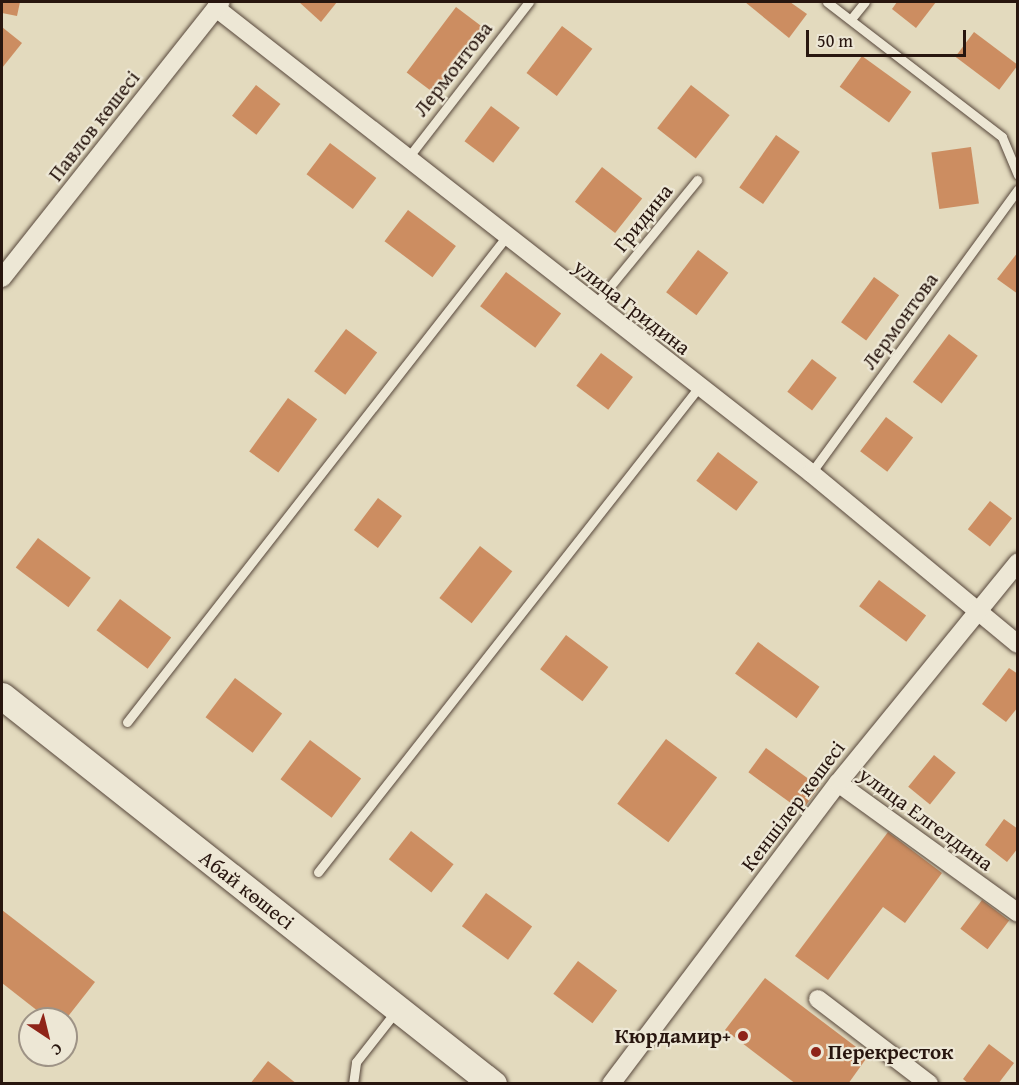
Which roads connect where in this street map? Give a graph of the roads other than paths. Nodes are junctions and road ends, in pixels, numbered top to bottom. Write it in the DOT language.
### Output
graph roads {
  1 [pos="529,2"];
  2 [pos="827,2"];
  3 [pos="865,2"];
  4 [pos="218,5"];
  5 [pos="851,19"];
  6 [pos="406,159"];
  7 [pos="1017,175"];
  8 [pos="698,180"];
  9 [pos="1017,189"];
  10 [pos="506,237"];
  11 [pos="2,278"];
  12 [pos="594,306"];
  13 [pos="699,387"];
  14 [pos="811,473"];
  15 [pos="1017,562"];
  16 [pos="976,612"];
  17 [pos="1017,644"];
  18 [pos="2,696"];
  19 [pos="127,722"];
  20 [pos="838,783"];
  21 [pos="318,872"];
  22 [pos="1017,913"];
  23 [pos="818,999"];
  24 [pos="398,1010"];
  25 [pos="352,1083"];
  26 [pos="493,1083"];
  27 [pos="611,1083"];
  28 [pos="928,1083"];
  1 -- 6 [label="lane, Лермонтова"];
  2 -- 5 [label="lane"];
  3 -- 5 [label="lane"];
  4 -- 6 [label="street, улица Гридина"];
  4 -- 11 [label="street, Павлов көшесі"];
  5 -- 7 [label="lane"];
  6 -- 10 [label="street, улица Гридина"];
  8 -- 12 [label="lane, Гридина"];
  9 -- 14 [label="lane, Лермонтова"];
  10 -- 12 [label="street, улица Гридина"];
  10 -- 19 [label="lane"];
  12 -- 13 [label="street, улица Гридина"];
  13 -- 14 [label="street, улица Гридина"];
  13 -- 21 [label="lane"];
  14 -- 16 [label="street, улица Гридина"];
  15 -- 16 [label="street, Кеншілер көшесі"];
  16 -- 17 [label="street, улица Гридина"];
  16 -- 20 [label="street, Кеншілер көшесі"];
  18 -- 24 [label="main road, Абай көшесі"];
  20 -- 22 [label="street, улица Елгелдина"];
  20 -- 27 [label="street, Кеншілер көшесі"];
  23 -- 28 [label="street"];
  24 -- 25 [label="lane"];
  24 -- 26 [label="main road, Абай көшесі"];
}
